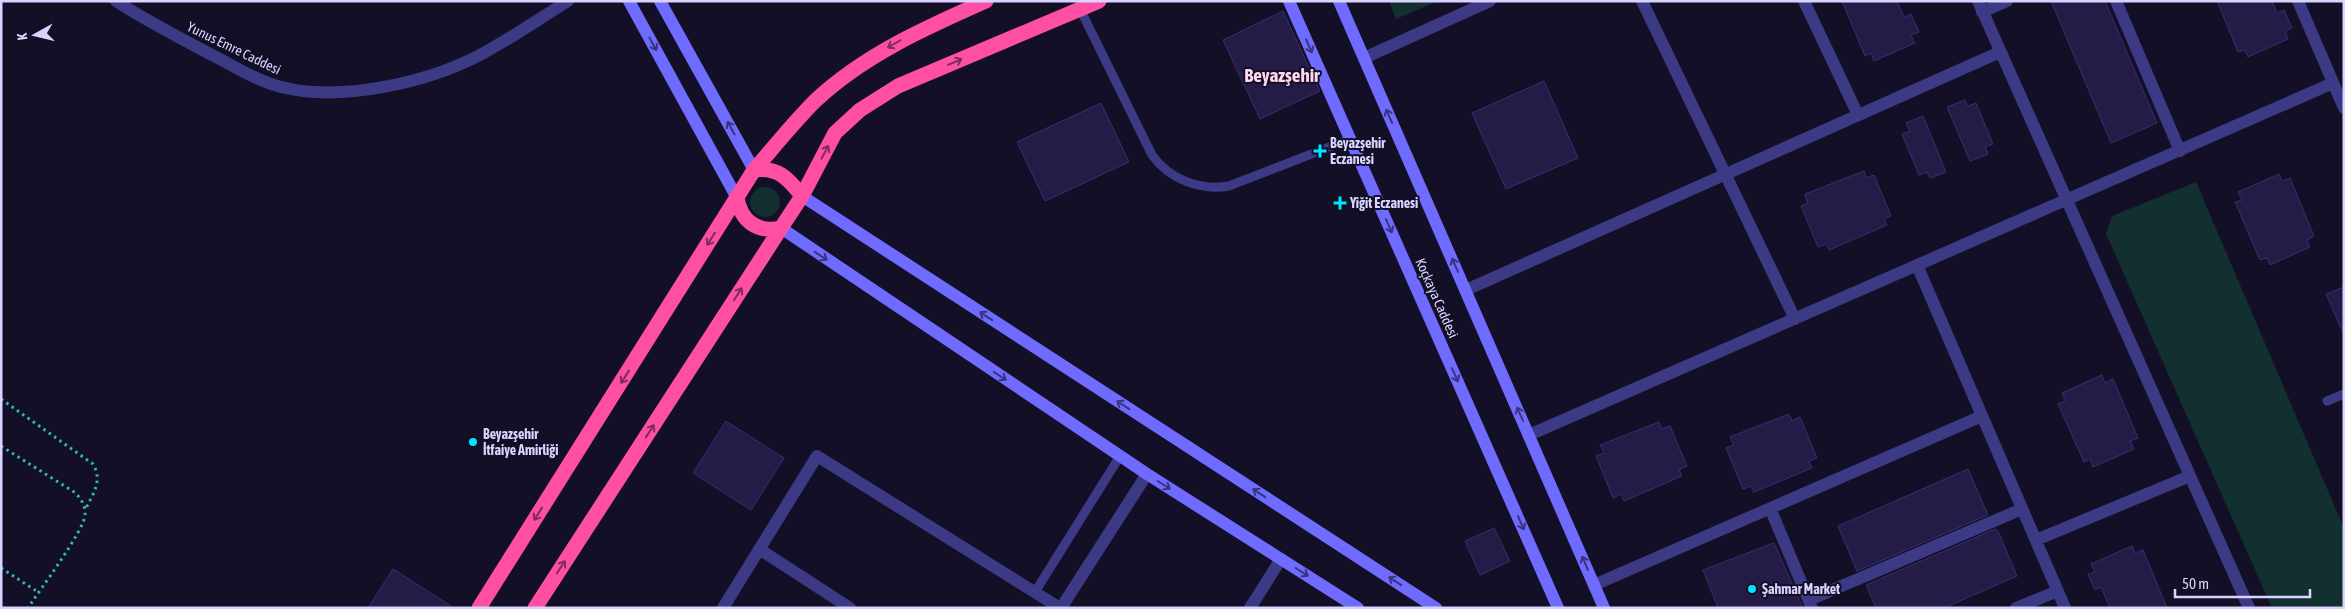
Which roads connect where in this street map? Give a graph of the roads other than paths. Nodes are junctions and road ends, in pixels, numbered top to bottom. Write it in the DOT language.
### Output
graph roads {
  1 [pos="116,1"];
  2 [pos="568,1"];
  3 [pos="629,1"];
  4 [pos="660,1"];
  5 [pos="986,1"];
  6 [pos="1099,1"];
  7 [pos="1289,1"];
  8 [pos="1339,1"];
  9 [pos="1490,1"];
  10 [pos="1642,1"];
  11 [pos="1804,1"];
  12 [pos="2008,1"];
  13 [pos="2116,1"];
  14 [pos="2298,1"];
  15 [pos="1980,6"];
  16 [pos="1080,9"];
  17 [pos="2000,52"];
  18 [pos="1364,58"];
  19 [pos="2333,83"];
  20 [pos="2344,108"];
  21 [pos="1858,115"];
  22 [pos="1350,139"];
  23 [pos="2180,150"];
  24 [pos="754,170"];
  25 [pos="1725,174"];
  26 [pos="802,196"];
  27 [pos="737,198"];
  28 [pos="2067,200"];
  29 [pos="781,228"];
  30 [pos="1917,265"];
  31 [pos="1466,290"];
  32 [pos="1795,319"];
  33 [pos="2344,394"];
  34 [pos="2327,401"];
  35 [pos="1982,416"];
  36 [pos="1529,435"];
  37 [pos="1120,456"];
  38 [pos="1147,474"];
  39 [pos="2190,476"];
  40 [pos="1770,508"];
  41 [pos="2022,509"];
  42 [pos="2036,540"];
  43 [pos="759,549"];
  44 [pos="1282,559"];
  45 [pos="1594,585"];
  46 [pos="2058,591"];
  47 [pos="1035,592"];
  48 [pos="1810,604"];
  49 [pos="478,608"];
  50 [pos="535,608"];
  51 [pos="723,608"];
  52 [pos="850,608"];
  53 [pos="1060,608"];
  54 [pos="1250,608"];
  55 [pos="1358,608"];
  56 [pos="1436,608"];
  57 [pos="1558,608"];
  58 [pos="1604,608"];
  59 [pos="2016,608"];
  60 [pos="2066,608"];
  61 [pos="2249,608"];
  1 -- 2 [label="street, Yunus Emre Caddesi"];
  3 -- 27 [label="main road, one-way"];
  24 -- 4 [label="main road, one-way"];
  5 -- 24 [label="highway, one-way"];
  6 -- 16 [label="highway"];
  7 -- 22 [label="main road, Koçkaya Caddesi, one-way"];
  8 -- 18 [label="main road"];
  9 -- 18 [label="street"];
  10 -- 25 [label="street"];
  11 -- 21 [label="street"];
  12 -- 15 [label="street"];
  13 -- 23 [label="street"];
  14 -- 19 [label="street"];
  15 -- 17 [label="street"];
  16 -- 22 [label="lane"];
  26 -- 16 [label="highway, one-way"];
  17 -- 21 [label="street"];
  17 -- 28 [label="street"];
  31 -- 18 [label="main road, one-way"];
  19 -- 20 [label="street"];
  19 -- 23 [label="street"];
  21 -- 25 [label="street"];
  22 -- 57 [label="main road, Koçkaya Caddesi, one-way"];
  23 -- 28 [label="street"];
  24 -- 26 [label="highway"];
  24 -- 27 [label="highway"];
  25 -- 31 [label="street"];
  25 -- 32 [label="street"];
  26 -- 29 [label="highway"];
  56 -- 26 [label="main road, one-way"];
  27 -- 29 [label="highway"];
  27 -- 49 [label="highway, one-way"];
  28 -- 30 [label="street"];
  28 -- 39 [label="street"];
  29 -- 37 [label="main road, one-way"];
  50 -- 29 [label="highway, one-way"];
  30 -- 32 [label="street"];
  30 -- 35 [label="street"];
  36 -- 31 [label="main road, one-way"];
  32 -- 36 [label="street"];
  33 -- 34 [label="lane"];
  35 -- 40 [label="street"];
  35 -- 41 [label="street"];
  45 -- 36 [label="main road, one-way"];
  37 -- 38 [label="main road"];
  37 -- 47 [label="lane"];
  38 -- 44 [label="main road, one-way"];
  38 -- 53 [label="street"];
  39 -- 42 [label="street"];
  39 -- 61 [label="street"];
  40 -- 45 [label="street"];
  40 -- 48 [label="street"];
  41 -- 42 [label="street"];
  41 -- 48 [label="street"];
  42 -- 46 [label="street"];
  43 -- 47 [label="street"];
  43 -- 51 [label="street"];
  43 -- 52 [label="street"];
  44 -- 54 [label="street"];
  44 -- 55 [label="main road, one-way"];
  45 -- 58 [label="main road"];
  46 -- 59 [label="street"];
  46 -- 60 [label="street"];
  47 -- 53 [label="street"];
}
